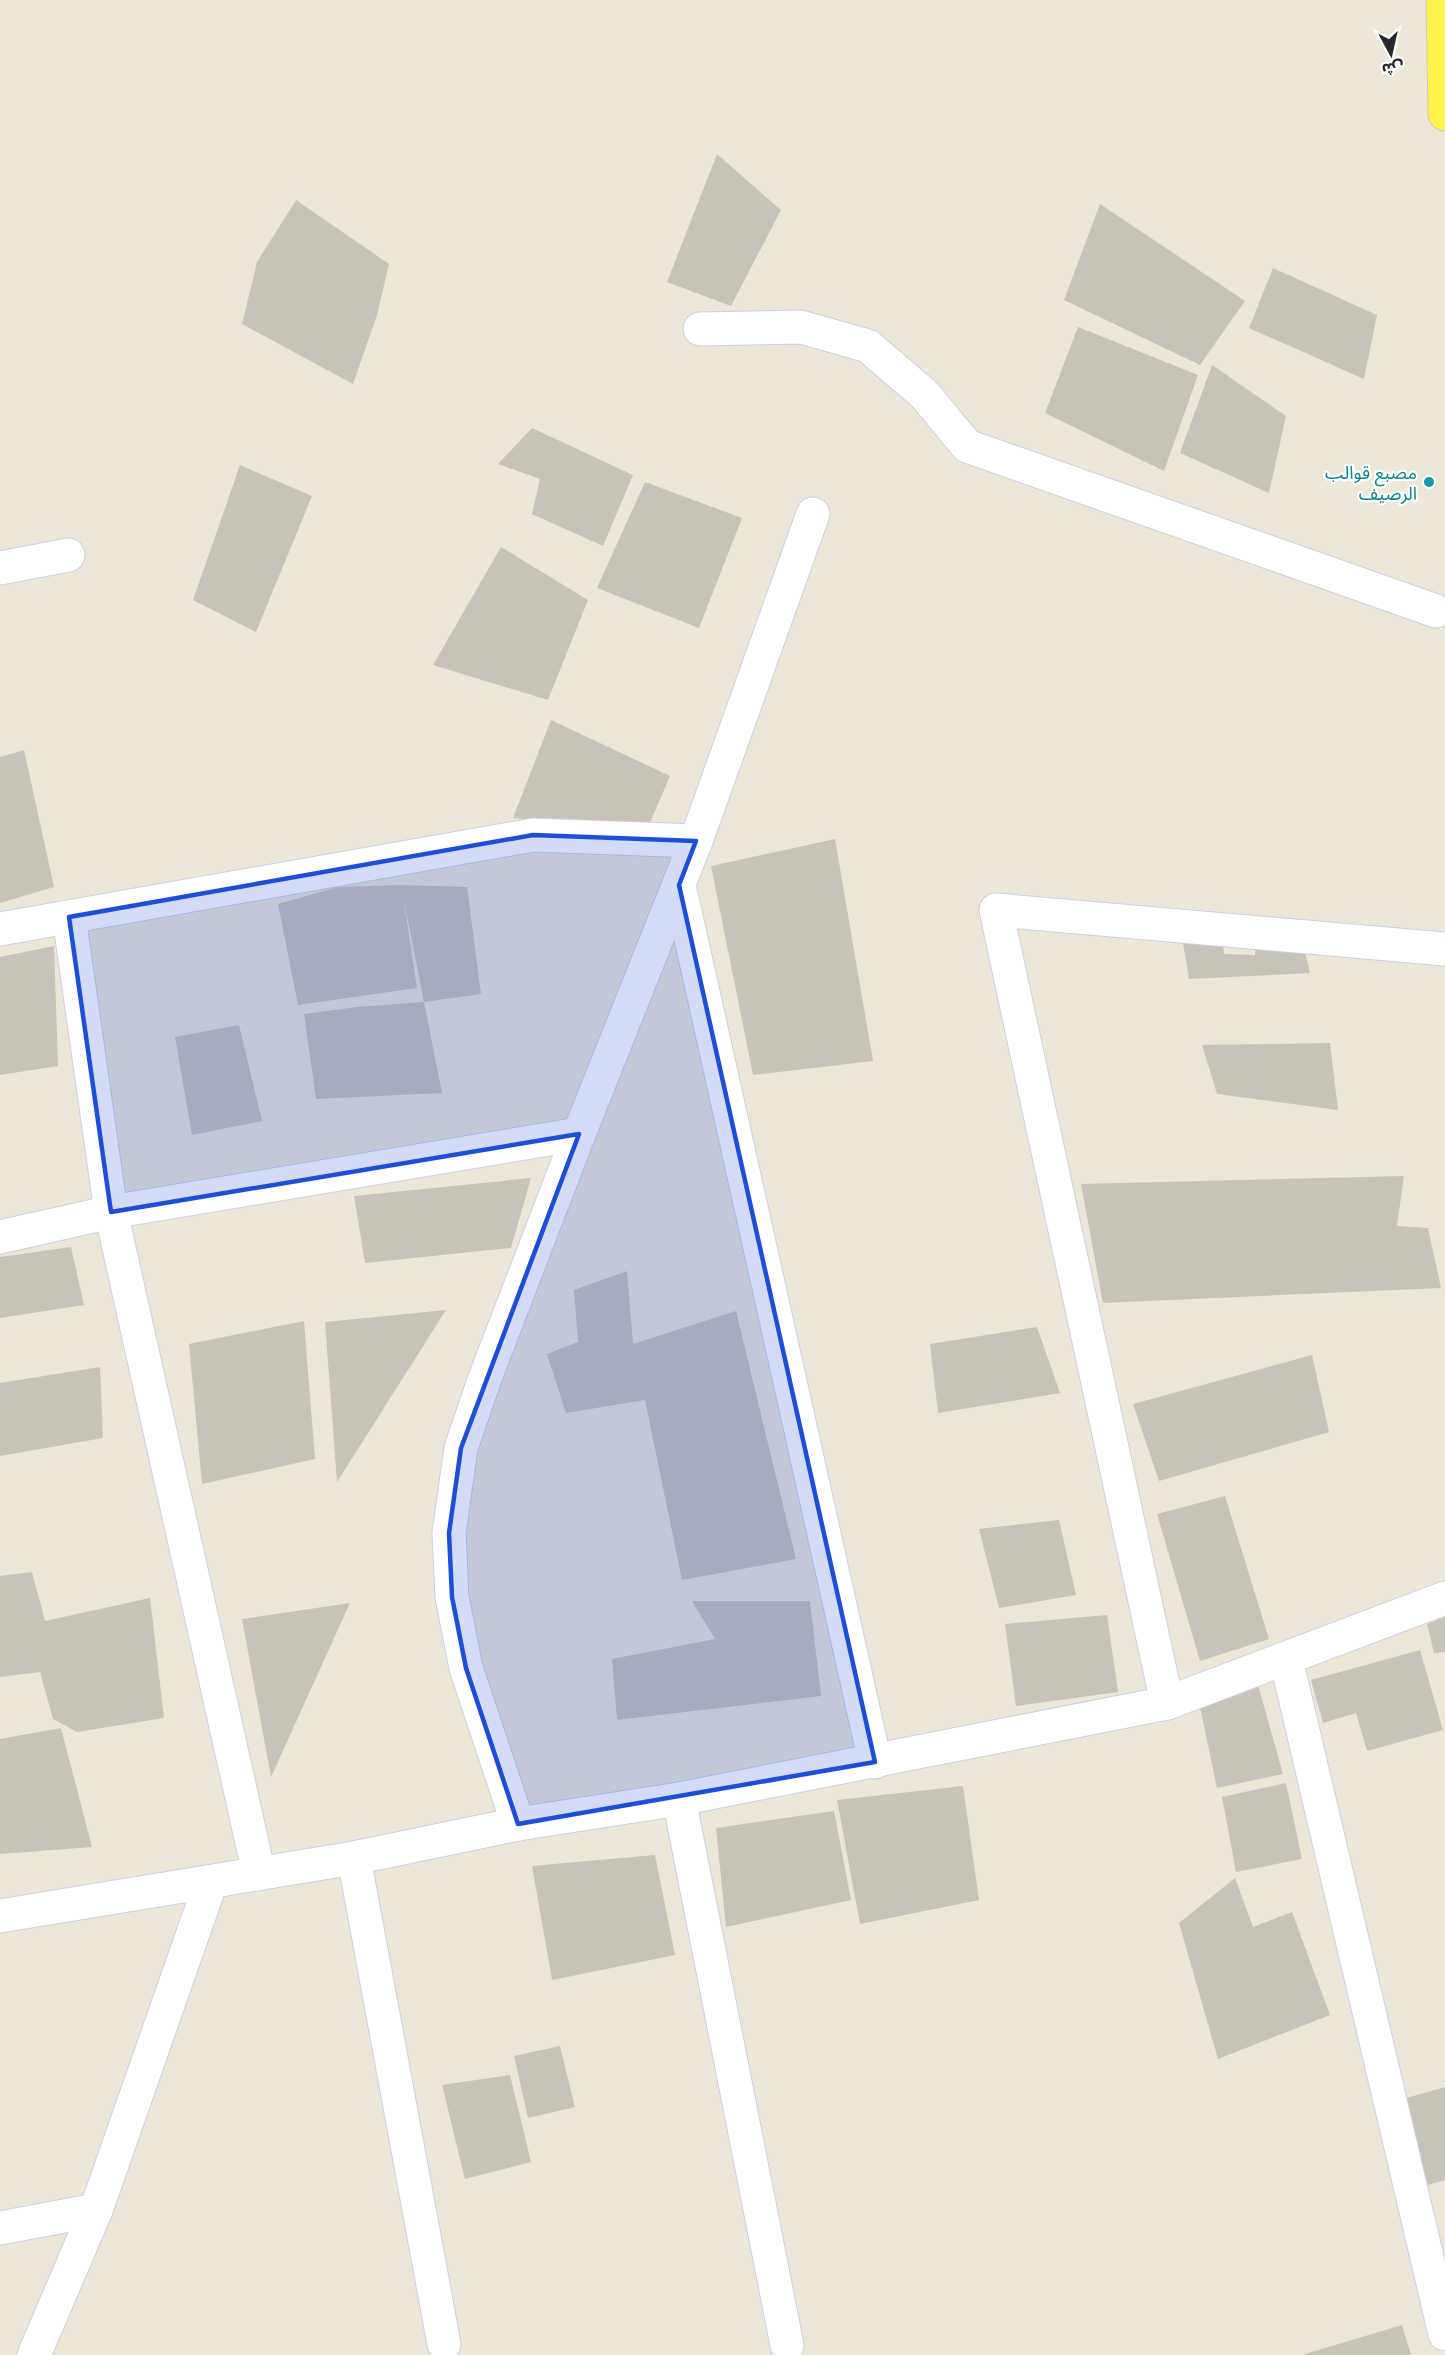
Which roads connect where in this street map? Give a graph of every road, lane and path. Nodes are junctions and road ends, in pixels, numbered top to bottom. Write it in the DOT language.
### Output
graph roads {
  1 [pos="1443,0"];
  2 [pos="1445,114"];
  3 [pos="700,329"];
  4 [pos="813,514"];
  5 [pos="68,555"];
  6 [pos="0,568"];
  7 [pos="1436,611"];
  8 [pos="696,841"];
  9 [pos="679,885"];
  10 [pos="69,917"];
  11 [pos="0,929"];
  12 [pos="1445,949"];
  13 [pos="579,1134"];
  14 [pos="111,1212"];
  15 [pos="0,1237"];
  16 [pos="1445,1598"];
  17 [pos="1286,1659"];
  18 [pos="1167,1703"];
  19 [pos="875,1762"];
  20 [pos="679,1799"];
  21 [pos="518,1824"];
  22 [pos="354,1858"];
  23 [pos="259,1874"];
  24 [pos="211,1882"];
  25 [pos="0,1916"];
  26 [pos="96,2210"];
  27 [pos="0,2228"];
  28 [pos="1445,2334"];
  29 [pos="444,2344"];
  30 [pos="787,2345"];
  31 [pos="34,2355"];
  1 -- 2 [label="main road"];
  3 -- 7 [label="street"];
  4 -- 8 [label="street"];
  5 -- 6 [label="street"];
  8 -- 9 [label="street"];
  8 -- 10 [label="street"];
  9 -- 13 [label="street"];
  9 -- 19 [label="street"];
  10 -- 11 [label="street"];
  10 -- 14 [label="street"];
  12 -- 18 [label="street"];
  13 -- 14 [label="street"];
  13 -- 21 [label="street"];
  14 -- 15 [label="street"];
  14 -- 23 [label="street"];
  16 -- 17 [label="street"];
  17 -- 18 [label="street"];
  17 -- 28 [label="street"];
  18 -- 19 [label="street"];
  19 -- 20 [label="street"];
  20 -- 21 [label="street"];
  20 -- 30 [label="street"];
  21 -- 22 [label="street"];
  22 -- 23 [label="street"];
  22 -- 29 [label="street"];
  23 -- 24 [label="street"];
  24 -- 25 [label="street"];
  24 -- 26 [label="street"];
  26 -- 27 [label="street"];
  26 -- 31 [label="street"];
}
